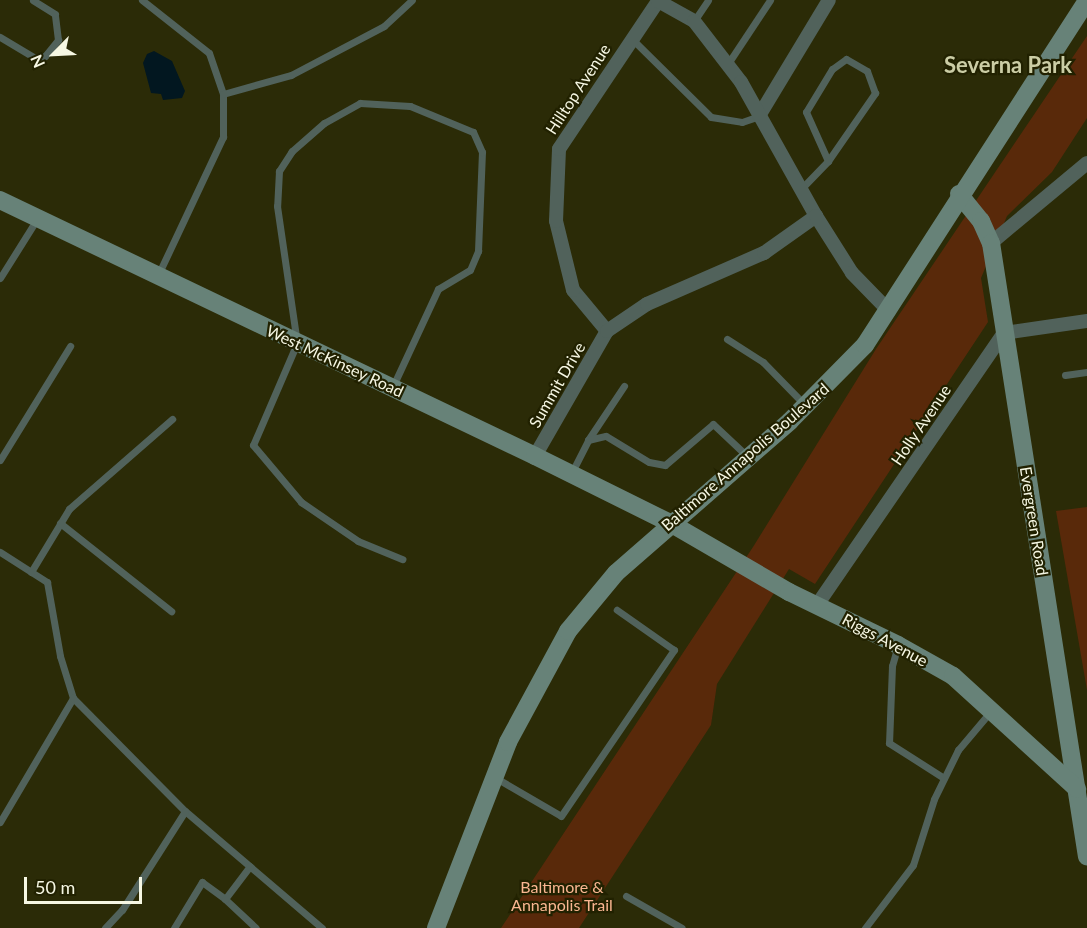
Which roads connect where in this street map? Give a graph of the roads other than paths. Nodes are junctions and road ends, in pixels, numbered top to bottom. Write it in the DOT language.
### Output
graph roads {
  1 [pos="33,0"];
  2 [pos="142,0"];
  3 [pos="412,0"];
  4 [pos="658,0"];
  5 [pos="708,0"];
  6 [pos="770,0"];
  7 [pos="829,0"];
  8 [pos="1087,0"];
  9 [pos="694,21"];
  10 [pos="0,37"];
  11 [pos="631,38"];
  12 [pos="728,65"];
  13 [pos="222,94"];
  14 [pos="759,116"];
  15 [pos="828,161"];
  16 [pos="1087,163"];
  17 [pos="800,190"];
  18 [pos="959,194"];
  19 [pos="0,200"];
  20 [pos="816,216"];
  21 [pos="37,218"];
  22 [pos="991,243"];
  23 [pos="157,277"];
  24 [pos="0,278"];
  25 [pos="889,311"];
  26 [pos="1087,321"];
  27 [pos="607,331"];
  28 [pos="1004,333"];
  29 [pos="727,339"];
  30 [pos="297,343"];
  31 [pos="70,346"];
  32 [pos="1087,372"];
  33 [pos="1065,375"];
  34 [pos="624,386"];
  35 [pos="392,388"];
  36 [pos="806,405"];
  37 [pos="172,419"];
  38 [pos="588,440"];
  39 [pos="535,456"];
  40 [pos="748,457"];
  41 [pos="0,460"];
  42 [pos="571,474"];
  43 [pos="60,523"];
  44 [pos="670,523"];
  45 [pos="0,552"];
  46 [pos="402,559"];
  47 [pos="31,572"];
  48 [pos="817,605"];
  49 [pos="616,610"];
  50 [pos="171,611"];
  51 [pos="898,645"];
  52 [pos="74,698"];
  53 [pos="993,710"];
  54 [pos="494,777"];
  55 [pos="944,778"];
  56 [pos="1082,791"];
  57 [pos="185,811"];
  58 [pos="0,822"];
  59 [pos="1087,857"];
  60 [pos="250,866"];
  61 [pos="626,896"];
  62 [pos="225,899"];
  63 [pos="105,928"];
  64 [pos="174,928"];
  65 [pos="256,928"];
  66 [pos="322,928"];
  67 [pos="436,928"];
  68 [pos="682,928"];
  69 [pos="866,928"];
  1 -- 10 [label="lane"];
  2 -- 13 [label="lane"];
  3 -- 13 [label="lane"];
  4 -- 9 [label="street, Hilltop Avenue"];
  4 -- 11 [label="street, Hilltop Avenue"];
  5 -- 9 [label="lane"];
  6 -- 12 [label="lane"];
  7 -- 14 [label="street"];
  8 -- 18 [label="street, Baltimore Annapolis Boulevard"];
  9 -- 12 [label="street, Hilltop Avenue"];
  11 -- 14 [label="lane"];
  11 -- 27 [label="street, Hilltop Avenue"];
  12 -- 14 [label="street, Hilltop Avenue"];
  13 -- 23 [label="lane"];
  14 -- 17 [label="street, Hilltop Avenue"];
  15 -- 15 [label="lane"];
  15 -- 17 [label="lane"];
  16 -- 22 [label="street"];
  17 -- 20 [label="street, Hilltop Avenue"];
  18 -- 22 [label="street, Evergreen Road"];
  18 -- 25 [label="street, Baltimore Annapolis Boulevard"];
  19 -- 21 [label="street, West McKinsey Road"];
  20 -- 25 [label="street, Hilltop Avenue"];
  20 -- 27 [label="street"];
  21 -- 23 [label="street, West McKinsey Road"];
  21 -- 24 [label="lane"];
  22 -- 28 [label="street, Evergreen Road"];
  23 -- 30 [label="street, West McKinsey Road"];
  25 -- 36 [label="street, Baltimore Annapolis Boulevard"];
  26 -- 28 [label="street"];
  27 -- 39 [label="street, Summit Drive"];
  28 -- 48 [label="street, Holly Avenue"];
  28 -- 56 [label="street, Evergreen Road"];
  29 -- 36 [label="lane"];
  30 -- 35 [label="street, West McKinsey Road"];
  30 -- 35 [label="lane"];
  30 -- 46 [label="lane"];
  31 -- 41 [label="lane"];
  32 -- 33 [label="lane"];
  34 -- 38 [label="lane"];
  35 -- 39 [label="street, West McKinsey Road"];
  36 -- 40 [label="street, Baltimore Annapolis Boulevard"];
  37 -- 43 [label="lane"];
  38 -- 40 [label="lane"];
  38 -- 42 [label="lane"];
  39 -- 42 [label="street, West McKinsey Road"];
  40 -- 44 [label="street, Baltimore Annapolis Boulevard"];
  42 -- 44 [label="street, West McKinsey Road"];
  43 -- 47 [label="lane"];
  43 -- 50 [label="lane"];
  44 -- 48 [label="street, Riggs Avenue"];
  44 -- 54 [label="street, Baltimore Annapolis Boulevard"];
  45 -- 47 [label="lane"];
  47 -- 52 [label="lane"];
  48 -- 51 [label="street, Riggs Avenue"];
  49 -- 54 [label="lane"];
  51 -- 53 [label="street, Riggs Avenue"];
  51 -- 55 [label="lane"];
  52 -- 57 [label="lane"];
  52 -- 58 [label="lane"];
  53 -- 55 [label="lane"];
  53 -- 56 [label="street, Riggs Avenue"];
  54 -- 67 [label="street, Baltimore Annapolis Boulevard"];
  55 -- 69 [label="lane"];
  56 -- 59 [label="street, Evergreen Road"];
  57 -- 60 [label="lane"];
  57 -- 63 [label="lane"];
  60 -- 62 [label="lane"];
  60 -- 66 [label="lane"];
  61 -- 68 [label="lane"];
  62 -- 64 [label="lane"];
  62 -- 65 [label="lane"];
}
